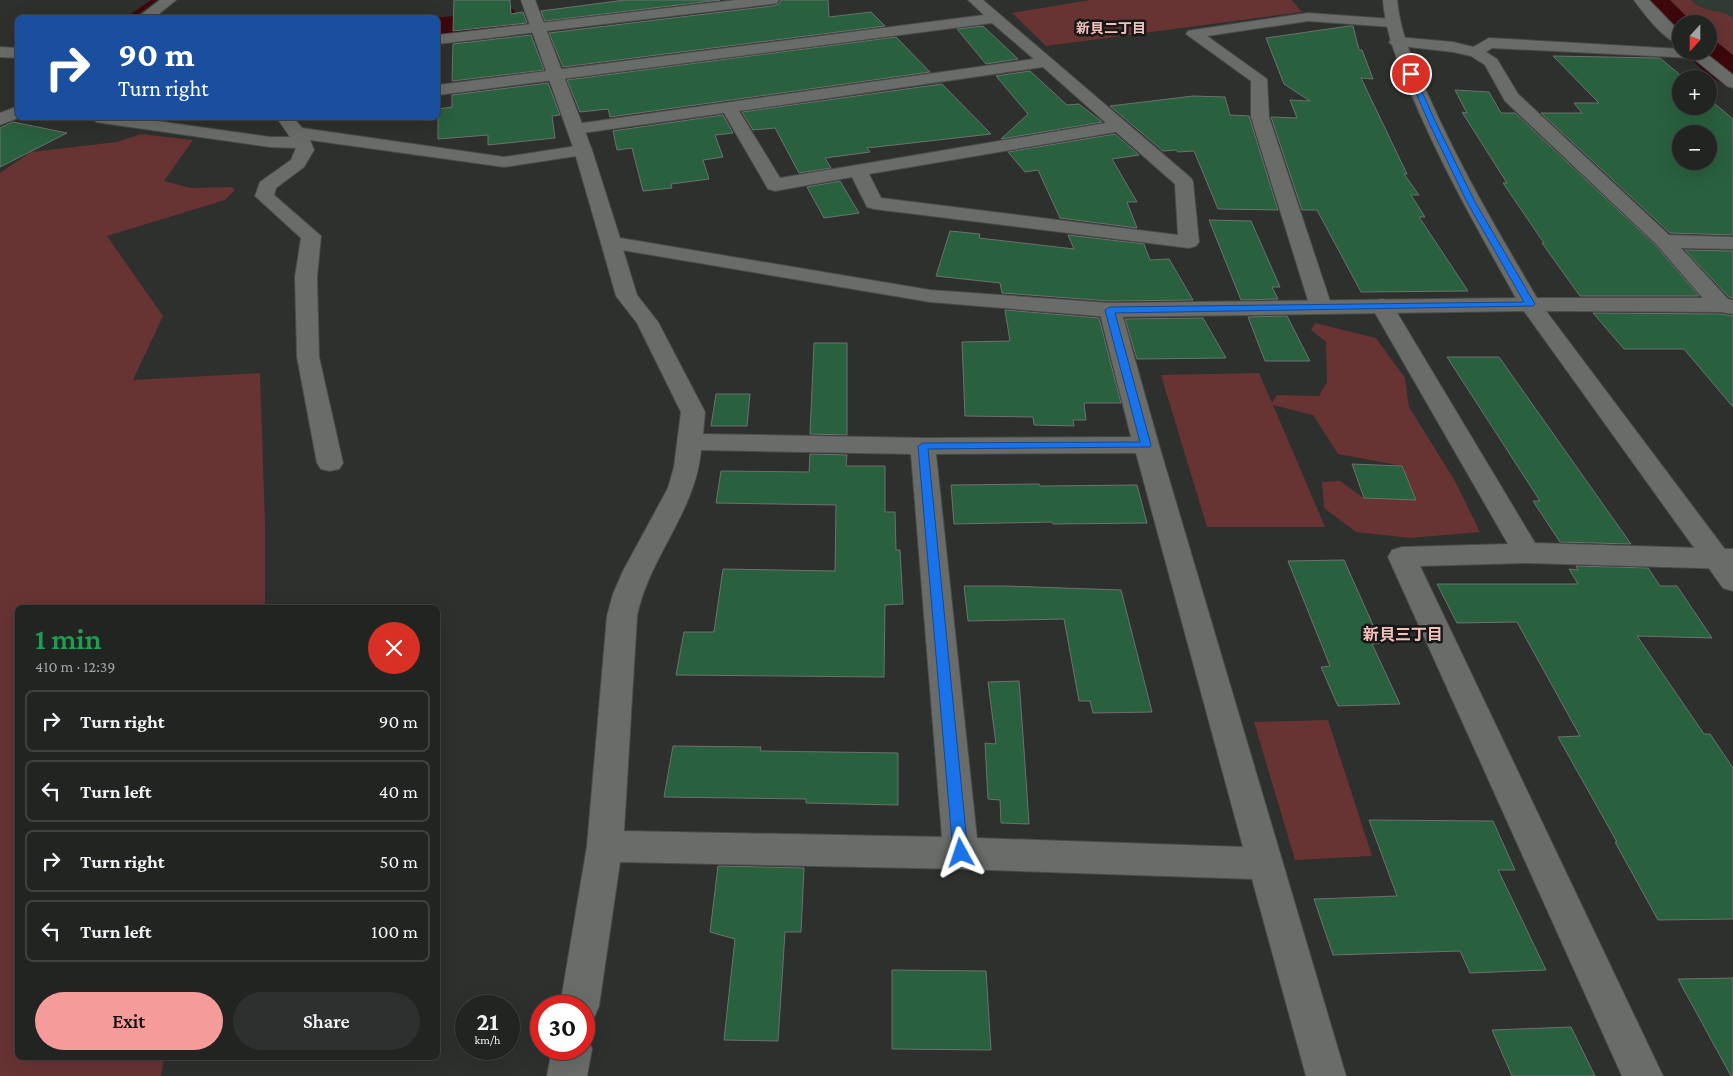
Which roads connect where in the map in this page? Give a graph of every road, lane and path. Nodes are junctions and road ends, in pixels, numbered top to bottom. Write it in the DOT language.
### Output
graph roads {
  1 [pos="169,0"];
  2 [pos="528,0"];
  3 [pos="772,0"];
  4 [pos="975,0"];
  5 [pos="1390,0"];
  6 [pos="1641,0"];
  7 [pos="734,2"];
  8 [pos="148,15"];
  9 [pos="996,18"];
  10 [pos="539,27"];
  11 [pos="1394,32"];
  12 [pos="1672,33"];
  13 [pos="440,40"];
  14 [pos="0,52"];
  15 [pos="1476,52"];
  16 [pos="1672,52"];
  17 [pos="15,53"];
  18 [pos="1704,60"];
  19 [pos="1046,62"];
  20 [pos="555,75"];
  21 [pos="1733,83"];
  22 [pos="440,90"];
  23 [pos="729,108"];
  24 [pos="15,112"];
  25 [pos="0,120"];
  26 [pos="116,120"];
  27 [pos="1120,126"];
  28 [pos="576,129"];
  29 [pos="296,131"];
  30 [pos="583,150"];
  31 [pos="858,172"];
  32 [pos="1664,241"];
  33 [pos="611,243"];
  34 [pos="1733,243"];
  35 [pos="1530,304"];
  36 [pos="1382,306"];
  37 [pos="1727,306"];
  38 [pos="1321,307"];
  39 [pos="1110,310"];
  40 [pos="690,442"];
  41 [pos="1146,445"];
  42 [pos="923,446"];
  43 [pos="330,462"];
  44 [pos="1527,553"];
  45 [pos="1727,567"];
  46 [pos="605,846"];
  47 [pos="961,853"];
  48 [pos="1267,864"];
  49 [pos="581,995"];
  50 [pos="570,1060"];
  51 [pos="567,1076"];
  52 [pos="1326,1076"];
  53 [pos="1643,1076"];
  1 -- 8 [label="street"];
  2 -- 10 [label="street"];
  3 -- 7 [label="street"];
  4 -- 9 [label="street"];
  5 -- 11 [label="street"];
  6 -- 12 [label="street"];
  7 -- 10 [label="street"];
  9 -- 19 [label="street"];
  9 -- 20 [label="street"];
  10 -- 13 [label="street"];
  10 -- 20 [label="street"];
  11 -- 15 [label="street"];
  11 -- 35 [label="street"];
  11 -- 38 [label="street"];
  14 -- 17 [label="street"];
  15 -- 16 [label="street"];
  15 -- 32 [label="street"];
  18 -- 21 [label="street"];
  19 -- 23 [label="street"];
  19 -- 27 [label="street"];
  20 -- 22 [label="street"];
  20 -- 28 [label="street"];
  23 -- 28 [label="street"];
  23 -- 31 [label="street"];
  24 -- 25 [label="street"];
  26 -- 29 [label="street"];
  27 -- 31 [label="street"];
  27 -- 31 [label="street"];
  28 -- 30 [label="street"];
  29 -- 30 [label="street"];
  29 -- 43 [label="street"];
  30 -- 33 [label="street"];
  32 -- 34 [label="street"];
  32 -- 37 [label="street"];
  33 -- 39 [label="street"];
  33 -- 40 [label="street"];
  35 -- 36 [label="street"];
  35 -- 37 [label="street"];
  35 -- 45 [label="street"];
  36 -- 38 [label="street"];
  36 -- 44 [label="street"];
  38 -- 39 [label="street"];
  39 -- 41 [label="street"];
  40 -- 42 [label="street"];
  40 -- 46 [label="street"];
  41 -- 42 [label="street"];
  41 -- 48 [label="street"];
  42 -- 47 [label="street"];
  44 -- 45 [label="street"];
  44 -- 53 [label="street"];
  46 -- 47 [label="street"];
  46 -- 49 [label="street"];
  47 -- 48 [label="street"];
  48 -- 52 [label="street"];
  50 -- 51 [label="street"];
}
